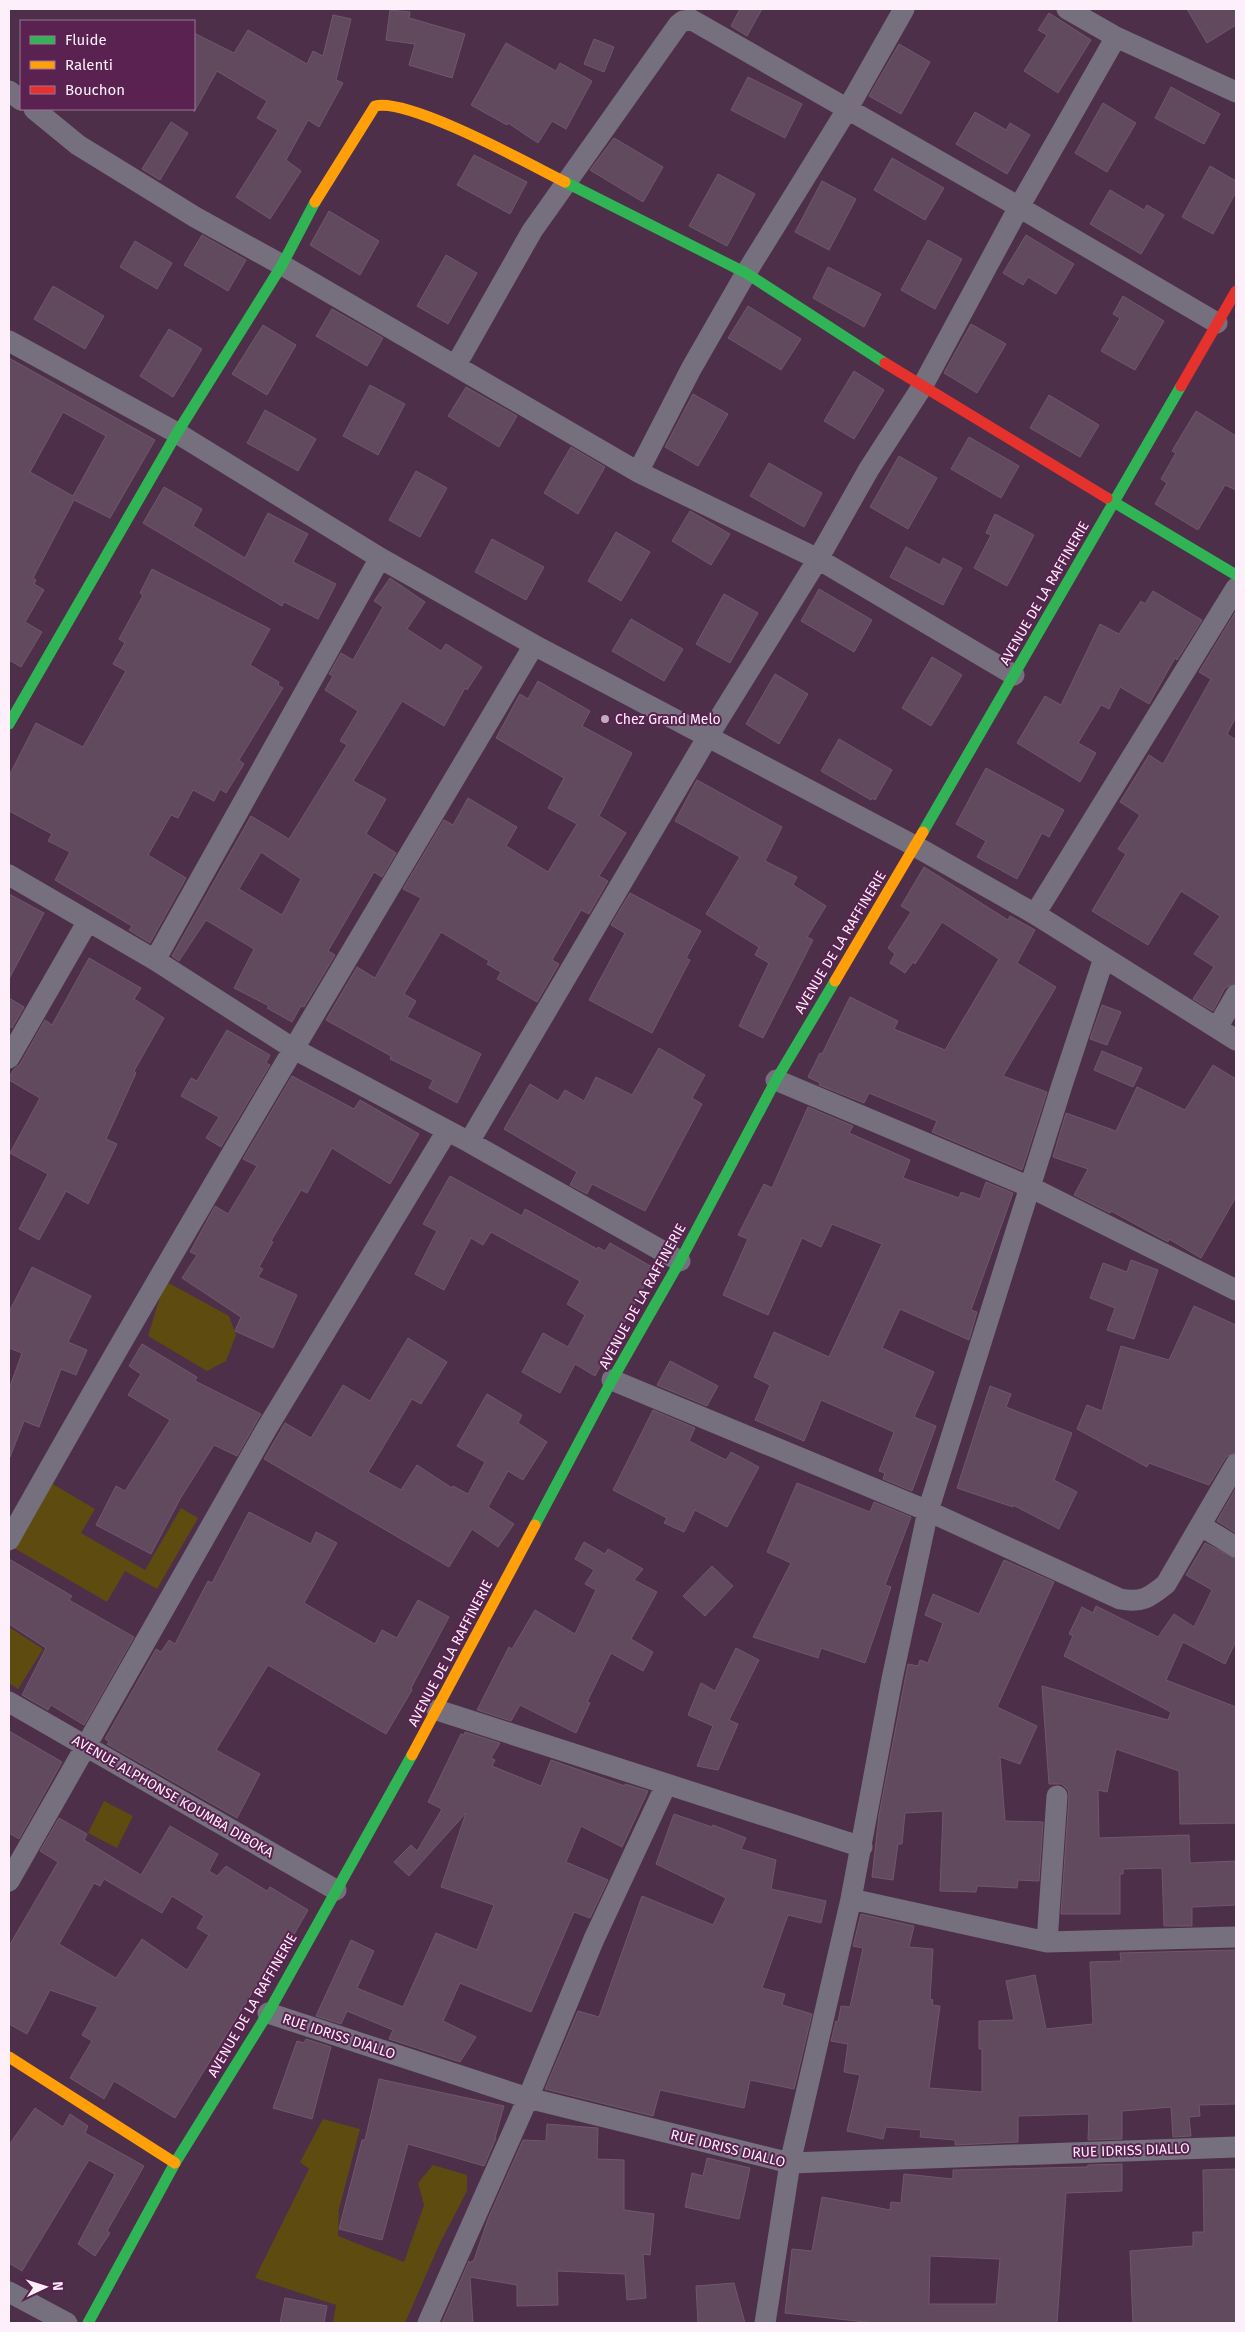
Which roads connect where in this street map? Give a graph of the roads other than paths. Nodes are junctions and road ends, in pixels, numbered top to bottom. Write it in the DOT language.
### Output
graph roads {
  1 [pos="904,9"];
  2 [pos="1067,9"];
  3 [pos="1116,37"];
  4 [pos="9,91"];
  5 [pos="1236,92"];
  6 [pos="20,99"];
  7 [pos="848,108"];
  8 [pos="35,110"];
  9 [pos="566,182"];
  10 [pos="1019,207"];
  11 [pos="282,265"];
  12 [pos="746,273"];
  13 [pos="1236,291"];
  14 [pos="1217,323"];
  15 [pos="9,341"];
  16 [pos="456,365"];
  17 [pos="922,387"];
  18 [pos="177,433"];
  19 [pos="638,472"];
  20 [pos="1113,502"];
  21 [pos="380,558"];
  22 [pos="818,559"];
  23 [pos="1236,575"];
  24 [pos="1236,588"];
  25 [pos="534,645"];
  26 [pos="1014,675"];
  27 [pos="9,724"];
  28 [pos="706,738"];
  29 [pos="915,846"];
  30 [pos="9,875"];
  31 [pos="1035,914"];
  32 [pos="88,921"];
  33 [pos="1104,958"];
  34 [pos="155,960"];
  35 [pos="1236,995"];
  36 [pos="1217,1028"];
  37 [pos="1236,1040"];
  38 [pos="294,1049"];
  39 [pos="9,1058"];
  40 [pos="776,1080"];
  41 [pos="447,1131"];
  42 [pos="469,1142"];
  43 [pos="1030,1187"];
  44 [pos="680,1261"];
  45 [pos="1236,1290"];
  46 [pos="612,1380"];
  47 [pos="1236,1464"];
  48 [pos="928,1511"];
  49 [pos="1200,1526"];
  50 [pos="9,1540"];
  51 [pos="1236,1547"];
  52 [pos="9,1702"];
  53 [pos="438,1710"];
  54 [pos="85,1744"];
  55 [pos="666,1784"];
  56 [pos="1056,1796"];
  57 [pos="862,1847"];
  58 [pos="9,1880"];
  59 [pos="336,1890"];
  60 [pos="851,1899"];
  61 [pos="1236,1937"];
  62 [pos="1047,1942"];
  63 [pos="268,2013"];
  64 [pos="9,2057"];
  65 [pos="528,2098"];
  66 [pos="1236,2146"];
  67 [pos="175,2163"];
  68 [pos="790,2163"];
  69 [pos="9,2292"];
  70 [pos="67,2323"];
  71 [pos="88,2323"];
  72 [pos="428,2323"];
  73 [pos="765,2323"];
  1 -- 7 [label="street"];
  2 -- 3 [label="street"];
  3 -- 5 [label="street"];
  3 -- 10 [label="street"];
  4 -- 6 [label="street"];
  7 -- 9 [label="street"];
  7 -- 10 [label="street"];
  7 -- 12 [label="street"];
  8 -- 11 [label="street"];
  9 -- 11 [label="street"];
  9 -- 12 [label="street"];
  9 -- 16 [label="street"];
  10 -- 14 [label="street"];
  10 -- 17 [label="street"];
  11 -- 16 [label="street"];
  11 -- 18 [label="street"];
  12 -- 17 [label="street"];
  12 -- 19 [label="street"];
  13 -- 14 [label="street, AVENUE DE LA RAFFINERIE"];
  14 -- 20 [label="street, AVENUE DE LA RAFFINERIE"];
  15 -- 18 [label="street"];
  16 -- 19 [label="street"];
  17 -- 20 [label="street"];
  17 -- 22 [label="street"];
  18 -- 21 [label="street"];
  18 -- 27 [label="street"];
  19 -- 22 [label="street"];
  20 -- 23 [label="street"];
  20 -- 26 [label="street, AVENUE DE LA RAFFINERIE"];
  21 -- 25 [label="street"];
  21 -- 34 [label="street"];
  22 -- 26 [label="street"];
  22 -- 28 [label="street"];
  24 -- 31 [label="street"];
  25 -- 28 [label="street"];
  25 -- 38 [label="street"];
  26 -- 29 [label="street, AVENUE DE LA RAFFINERIE"];
  28 -- 29 [label="street"];
  28 -- 42 [label="street"];
  29 -- 31 [label="street"];
  29 -- 40 [label="street, AVENUE DE LA RAFFINERIE"];
  30 -- 32 [label="street"];
  31 -- 33 [label="street"];
  32 -- 34 [label="street"];
  32 -- 39 [label="street"];
  33 -- 36 [label="street"];
  33 -- 43 [label="street"];
  34 -- 38 [label="street"];
  35 -- 36 [label="street"];
  36 -- 37 [label="street"];
  38 -- 41 [label="street"];
  38 -- 50 [label="street"];
  40 -- 43 [label="street"];
  40 -- 44 [label="street, AVENUE DE LA RAFFINERIE"];
  41 -- 42 [label="street"];
  41 -- 54 [label="street"];
  42 -- 44 [label="street"];
  43 -- 45 [label="street"];
  43 -- 48 [label="street"];
  44 -- 46 [label="street, AVENUE DE LA RAFFINERIE"];
  46 -- 48 [label="street"];
  46 -- 53 [label="street, AVENUE DE LA RAFFINERIE"];
  47 -- 49 [label="street"];
  48 -- 49 [label="street"];
  48 -- 57 [label="street"];
  49 -- 51 [label="street"];
  52 -- 54 [label="street, AVENUE ALPHONSE KOUMBA DIBOKA"];
  53 -- 55 [label="street"];
  53 -- 59 [label="street, AVENUE DE LA RAFFINERIE"];
  54 -- 58 [label="street"];
  54 -- 59 [label="street, AVENUE ALPHONSE KOUMBA DIBOKA"];
  55 -- 57 [label="street"];
  55 -- 65 [label="street"];
  56 -- 62 [label="street"];
  57 -- 60 [label="street"];
  59 -- 63 [label="street, AVENUE DE LA RAFFINERIE"];
  60 -- 62 [label="street"];
  60 -- 68 [label="street"];
  61 -- 62 [label="street"];
  63 -- 65 [label="street, RUE IDRISS DIALLO"];
  63 -- 67 [label="street, AVENUE DE LA RAFFINERIE"];
  64 -- 67 [label="street"];
  65 -- 68 [label="street, RUE IDRISS DIALLO"];
  65 -- 72 [label="street"];
  66 -- 68 [label="street, RUE IDRISS DIALLO"];
  67 -- 71 [label="street, AVENUE DE LA RAFFINERIE"];
  68 -- 73 [label="street"];
  69 -- 70 [label="street"];
}
